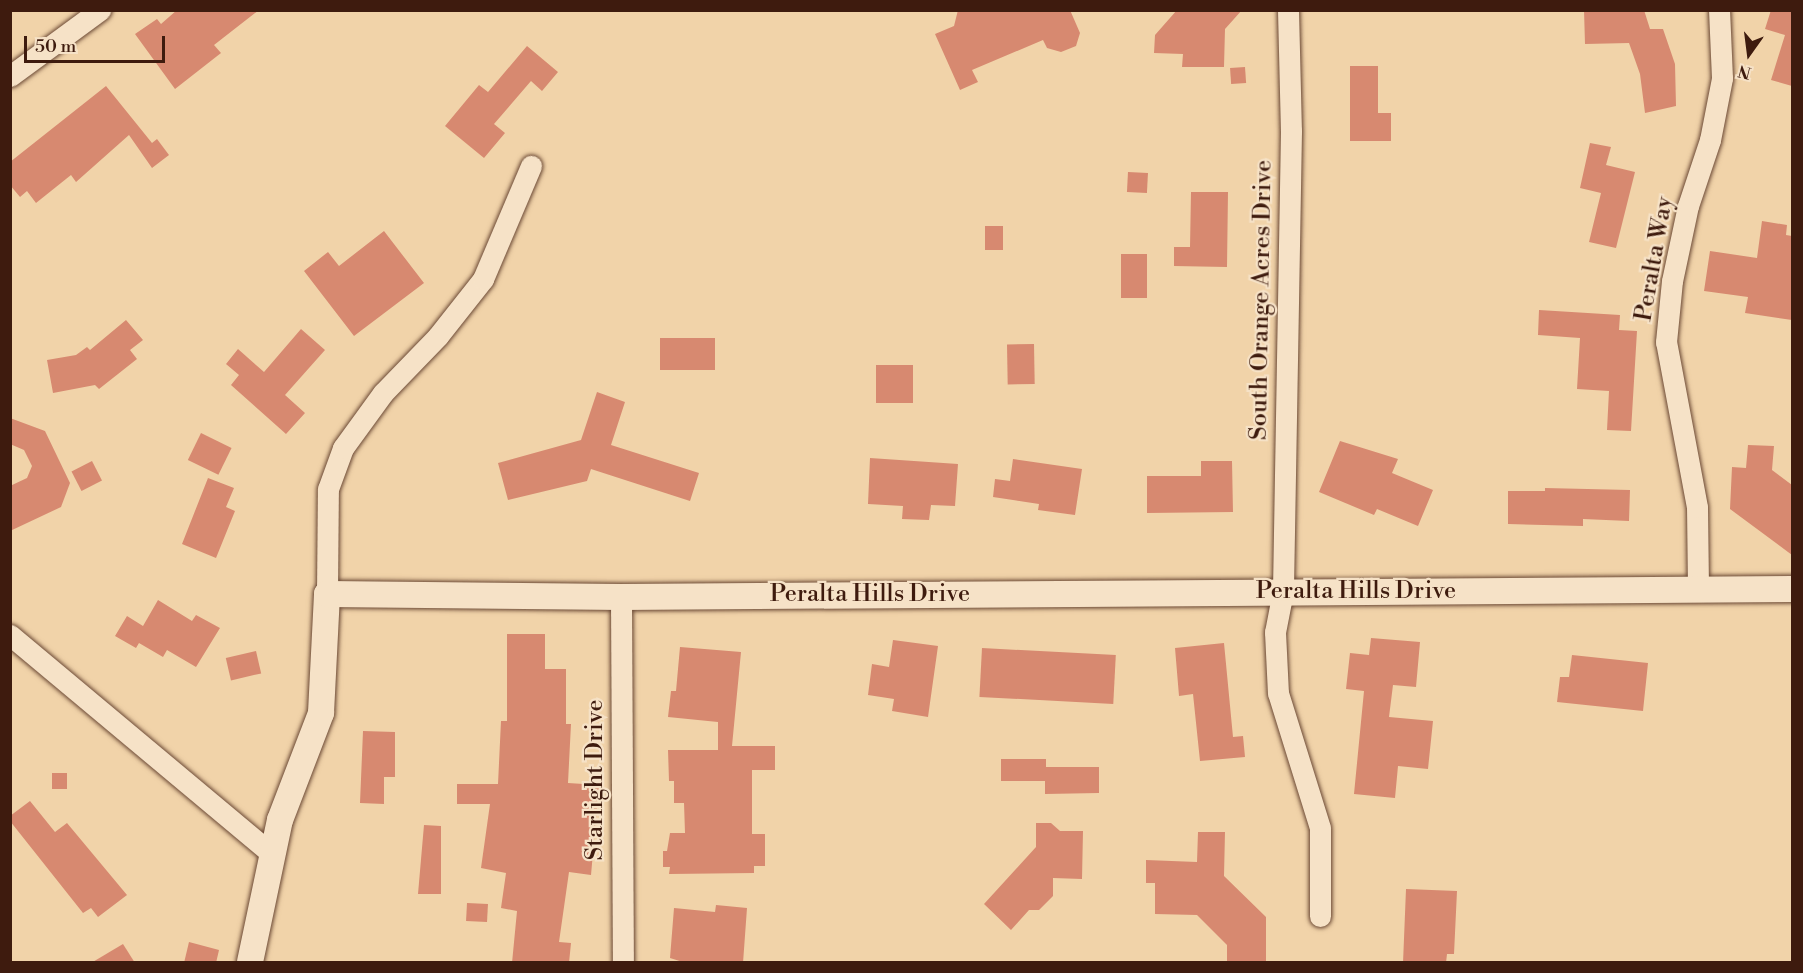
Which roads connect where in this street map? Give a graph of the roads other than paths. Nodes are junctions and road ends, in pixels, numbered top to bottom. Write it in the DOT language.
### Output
graph roads {
  1 [pos="100,10"];
  2 [pos="1288,10"];
  3 [pos="1719,10"];
  4 [pos="10,76"];
  5 [pos="531,166"];
  6 [pos="1698,588"];
  7 [pos="1792,589"];
  8 [pos="1283,591"];
  9 [pos="327,594"];
  10 [pos="621,597"];
  11 [pos="10,635"];
  12 [pos="272,854"];
  13 [pos="1320,916"];
  14 [pos="250,963"];
  15 [pos="623,963"];
  1 -- 4 [label="street"];
  2 -- 8 [label="street, South Orange Acres Drive"];
  3 -- 6 [label="street, Peralta Way"];
  5 -- 9 [label="street"];
  6 -- 7 [label="street, Peralta Hills Drive"];
  6 -- 8 [label="street, Peralta Hills Drive"];
  8 -- 10 [label="street, Peralta Hills Drive"];
  8 -- 13 [label="street, South Orange Acres Drive"];
  9 -- 10 [label="street, Peralta Hills Drive"];
  9 -- 12 [label="street"];
  10 -- 15 [label="street, Starlight Drive"];
  11 -- 12 [label="street"];
  12 -- 14 [label="street"];
}
